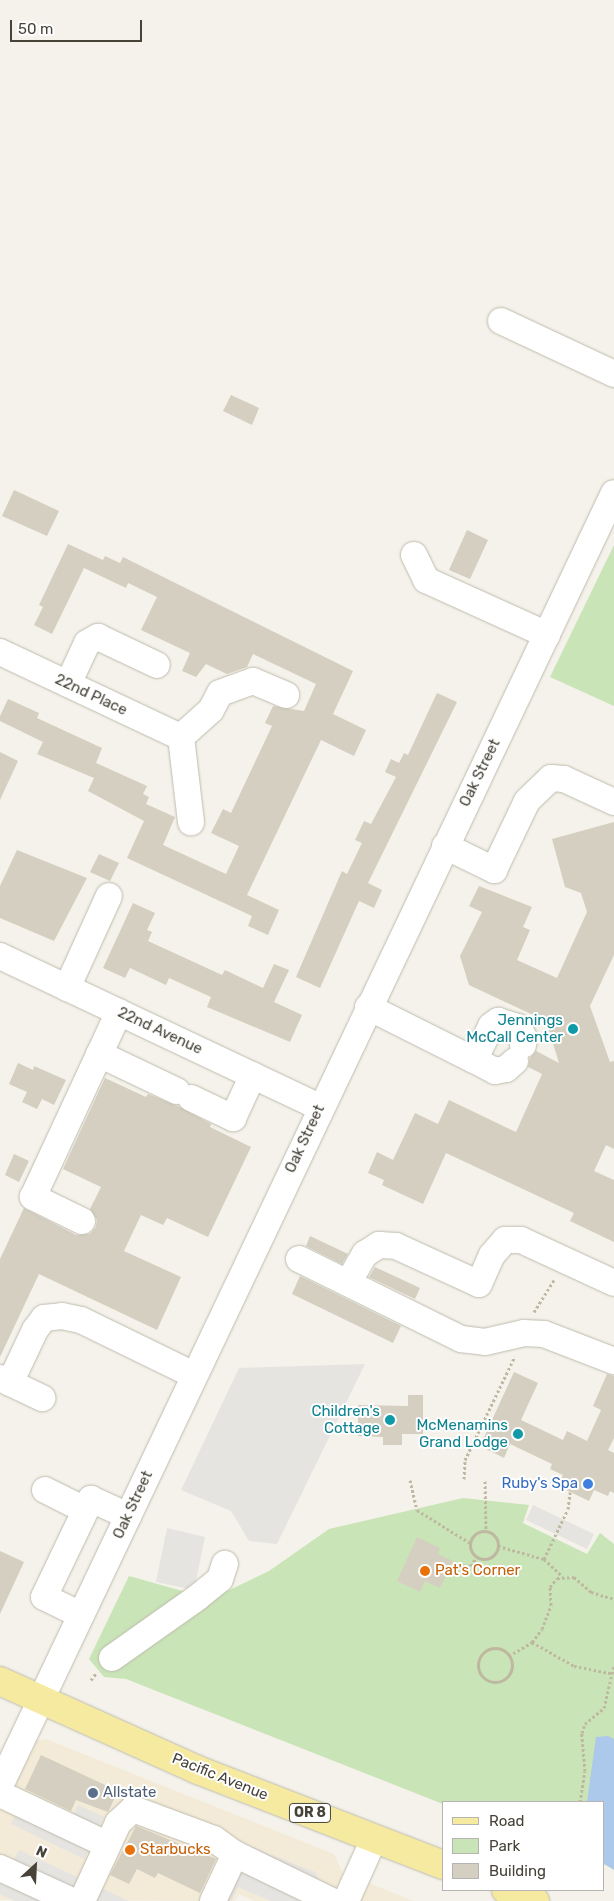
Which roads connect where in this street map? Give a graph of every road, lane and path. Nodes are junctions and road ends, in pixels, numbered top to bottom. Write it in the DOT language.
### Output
graph roads {
  1 [pos="501,320"];
  2 [pos="614,374"];
  3 [pos="614,493"];
  4 [pos="414,555"];
  5 [pos="547,635"];
  6 [pos="0,652"];
  7 [pos="157,665"];
  8 [pos="68,684"];
  9 [pos="286,695"];
  10 [pos="181,737"];
  11 [pos="614,802"];
  12 [pos="191,822"];
  13 [pos="444,846"];
  14 [pos="109,896"];
  15 [pos="0,956"];
  16 [pos="67,988"];
  17 [pos="368,1007"];
  18 [pos="119,1012"];
  19 [pos="99,1054"];
  20 [pos="474,1060"];
  21 [pos="253,1075"];
  22 [pos="320,1107"];
  23 [pos="82,1221"];
  24 [pos="299,1259"];
  25 [pos="565,1260"];
  26 [pos="614,1282"];
  27 [pos="348,1283"];
  28 [pos="524,1333"];
  29 [pos="614,1361"];
  30 [pos="194,1375"];
  31 [pos="5,1381"];
  32 [pos="42,1398"];
  33 [pos="464,1479"];
  34 [pos="410,1480"];
  35 [pos="485,1481"];
  36 [pos="45,1490"];
  37 [pos="570,1492"];
  38 [pos="85,1510"];
  39 [pos="128,1516"];
  40 [pos="486,1531"];
  41 [pos="470,1543"];
  42 [pos="498,1546"];
  43 [pos="477,1556"];
  44 [pos="544,1559"];
  45 [pos="225,1564"];
  46 [pos="453,1566"];
  47 [pos="562,1576"];
  48 [pos="614,1599"];
  49 [pos="81,1615"];
  50 [pos="532,1642"];
  51 [pos="509,1656"];
  52 [pos="112,1658"];
  53 [pos="614,1664"];
  54 [pos="611,1673"];
  55 [pos="0,1681"];
  56 [pos="41,1700"];
  57 [pos="0,1786"];
  58 [pos="0,1794"];
  59 [pos="580,1801"];
  60 [pos="95,1839"];
  61 [pos="374,1839"];
  62 [pos="235,1854"];
  63 [pos="442,1865"];
  64 [pos="0,1868"];
  65 [pos="509,1891"];
  66 [pos="72,1901"];
  67 [pos="82,1901"];
  68 [pos="213,1901"];
  69 [pos="332,1901"];
  70 [pos="346,1901"];
  71 [pos="535,1901"];
  1 -- 2 [label="street"];
  3 -- 5 [label="street, Oak Street"];
  4 -- 5 [label="street"];
  5 -- 13 [label="street, Oak Street"];
  6 -- 8 [label="street, 22nd Place"];
  7 -- 8 [label="street"];
  8 -- 10 [label="street, 22nd Place"];
  9 -- 10 [label="street"];
  10 -- 12 [label="street"];
  11 -- 13 [label="street"];
  13 -- 17 [label="street, Oak Street"];
  14 -- 16 [label="street"];
  15 -- 16 [label="street, 22nd Avenue"];
  16 -- 18 [label="street, 22nd Avenue"];
  17 -- 20 [label="street"];
  17 -- 22 [label="street, Oak Street"];
  18 -- 19 [label="street"];
  18 -- 21 [label="street, 22nd Avenue"];
  19 -- 21 [label="street"];
  19 -- 23 [label="street"];
  20 -- 20 [label="street"];
  21 -- 22 [label="street, 22nd Avenue"];
  22 -- 30 [label="street, Oak Street"];
  24 -- 27 [label="street"];
  25 -- 26 [label="street"];
  25 -- 27 [label="street"];
  25 -- 28 [label="path"];
  27 -- 28 [label="street"];
  28 -- 29 [label="street"];
  28 -- 33 [label="path"];
  30 -- 31 [label="street"];
  30 -- 39 [label="street, Oak Street"];
  31 -- 32 [label="street"];
  34 -- 41 [label="path"];
  35 -- 40 [label="path"];
  36 -- 38 [label="street"];
  37 -- 44 [label="path"];
  38 -- 39 [label="street"];
  38 -- 49 [label="street"];
  39 -- 49 [label="street, Oak Street"];
  40 -- 41 [label="path"];
  40 -- 42 [label="path"];
  41 -- 43 [label="path"];
  42 -- 43 [label="path"];
  42 -- 44 [label="path"];
  43 -- 46 [label="path"];
  44 -- 47 [label="path"];
  45 -- 52 [label="street"];
  47 -- 48 [label="path"];
  47 -- 50 [label="path"];
  49 -- 56 [label="street, Oak Street"];
  50 -- 51 [label="path"];
  50 -- 54 [label="path"];
  51 -- 51 [label="path"];
  53 -- 54 [label="path"];
  54 -- 59 [label="path"];
  55 -- 56 [label="main road, Pacific Avenue / OR 8"];
  56 -- 57 [label="street, Oak Street"];
  56 -- 61 [label="main road, Pacific Avenue / OR 8"];
  58 -- 60 [label="street"];
  61 -- 63 [label="main road, Pacific Avenue / OR 8"];
  61 -- 70 [label="street"];
  62 -- 67 [label="street"];
  62 -- 68 [label="street"];
  62 -- 69 [label="street"];
  64 -- 66 [label="street"];
  65 -- 71 [label="main road"];
}
